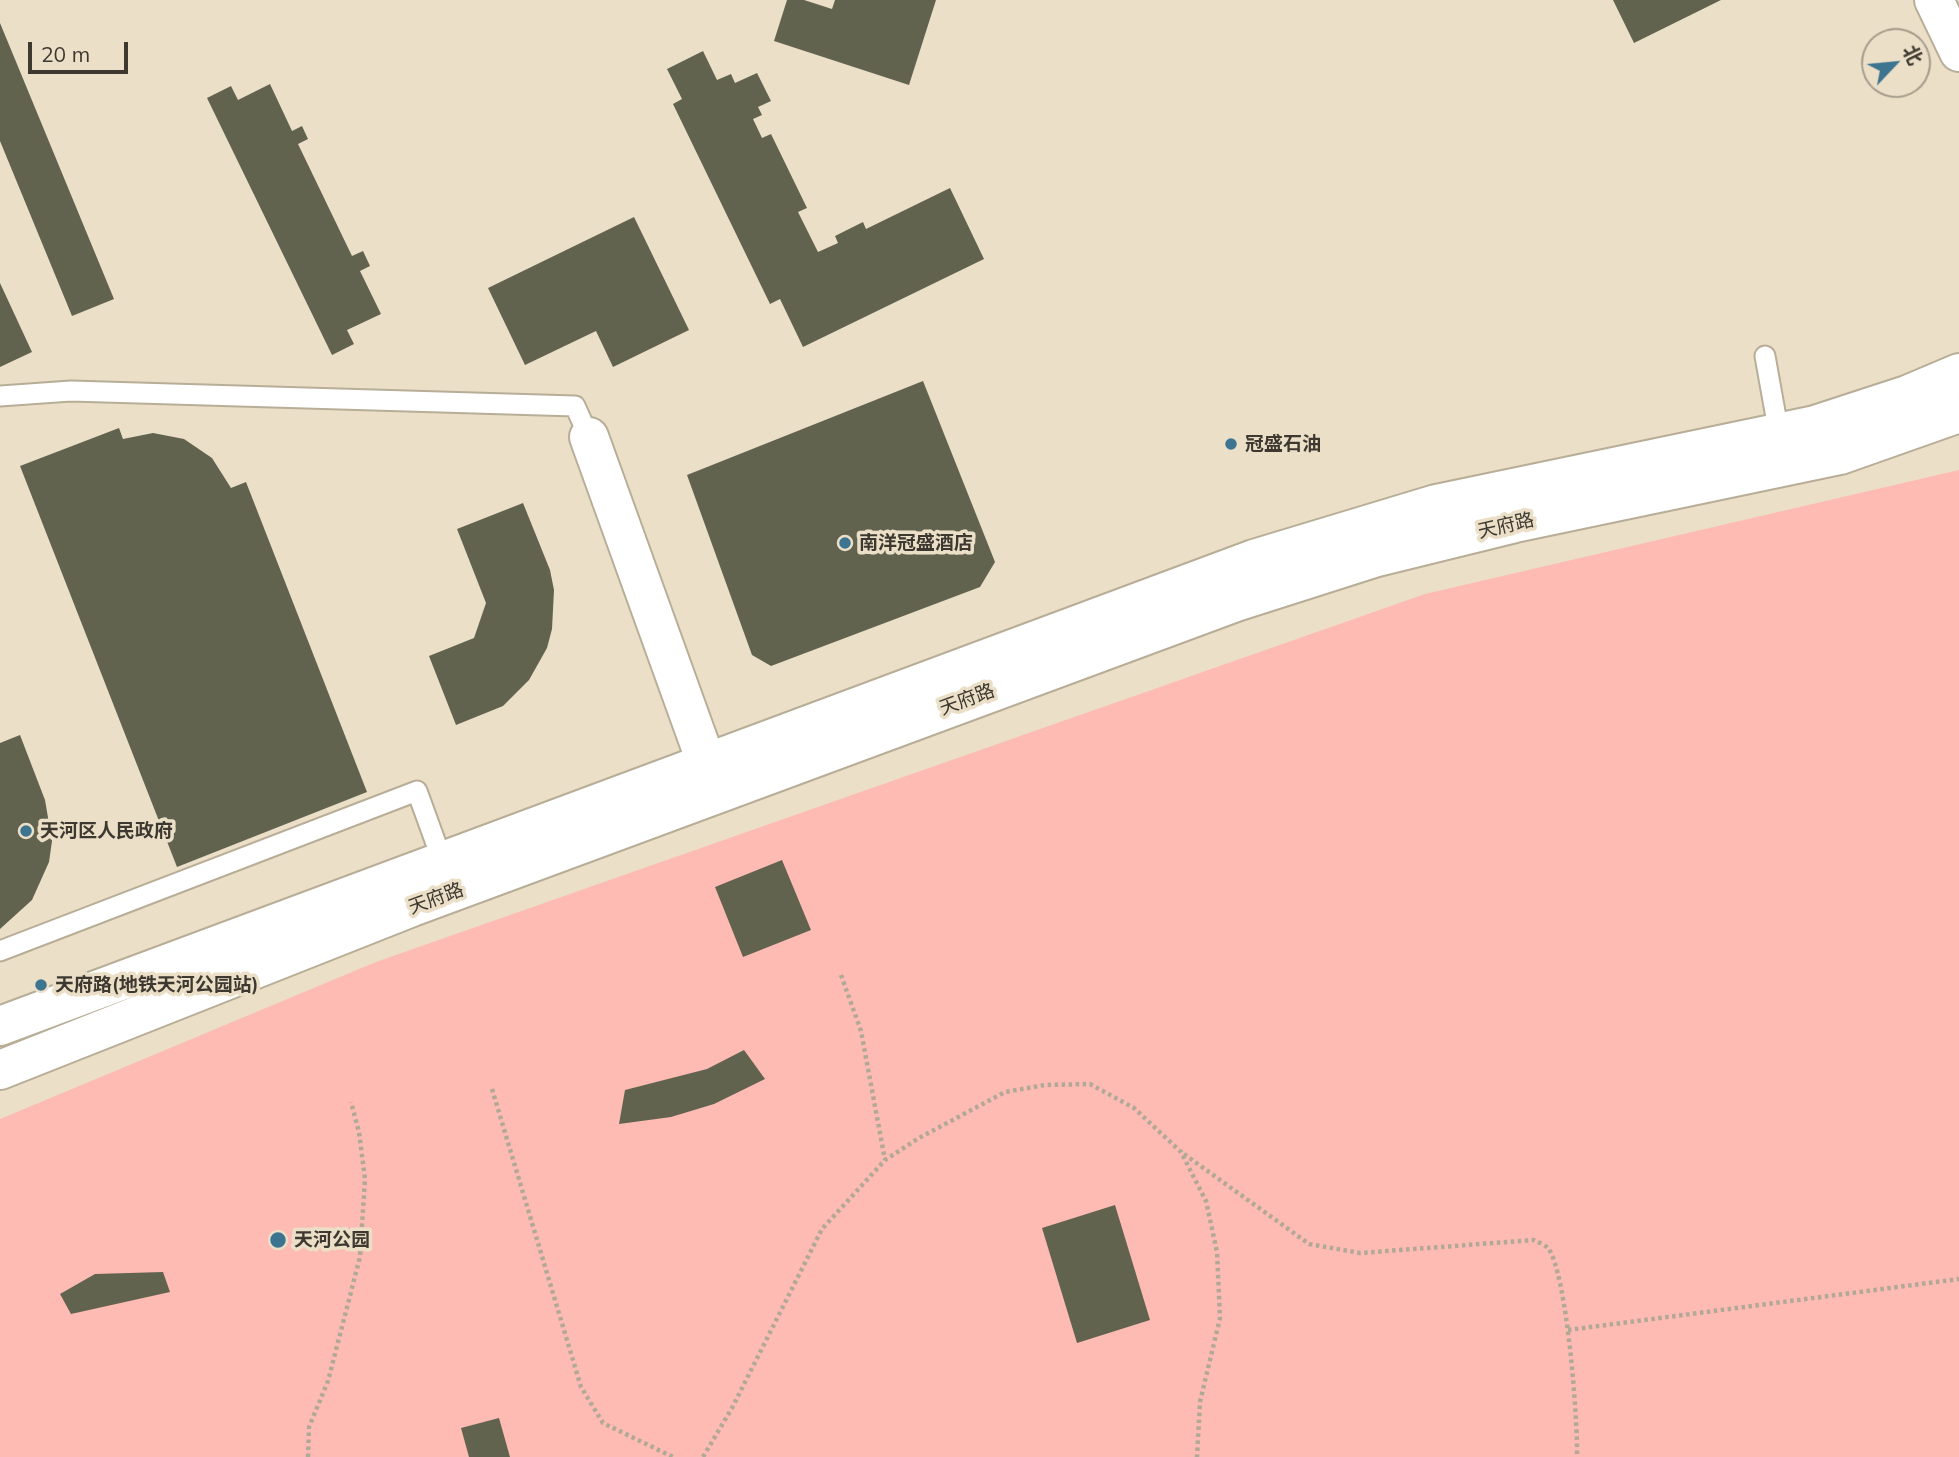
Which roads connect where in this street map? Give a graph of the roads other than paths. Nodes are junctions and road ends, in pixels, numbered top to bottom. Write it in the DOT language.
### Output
graph roads {
  1 [pos="1934,0"];
  2 [pos="1959,52"];
  3 [pos="1765,356"];
  4 [pos="1959,373"];
  5 [pos="0,397"];
  6 [pos="1959,413"];
  7 [pos="1779,434"];
  8 [pos="589,437"];
  9 [pos="712,777"];
  10 [pos="442,860"];
  11 [pos="0,951"];
  12 [pos="0,1026"];
  13 [pos="0,1070"];
  1 -- 2 [label="main road"];
  3 -- 7 [label="lane"];
  4 -- 7 [label="main road, 天府路"];
  5 -- 8 [label="lane"];
  6 -- 9 [label="main road, 天府路"];
  7 -- 9 [label="main road, 天府路"];
  8 -- 9 [label="main road"];
  9 -- 10 [label="main road, 天府路"];
  9 -- 13 [label="main road, 天府路"];
  10 -- 11 [label="lane"];
  10 -- 12 [label="main road, 天府路"];
}
